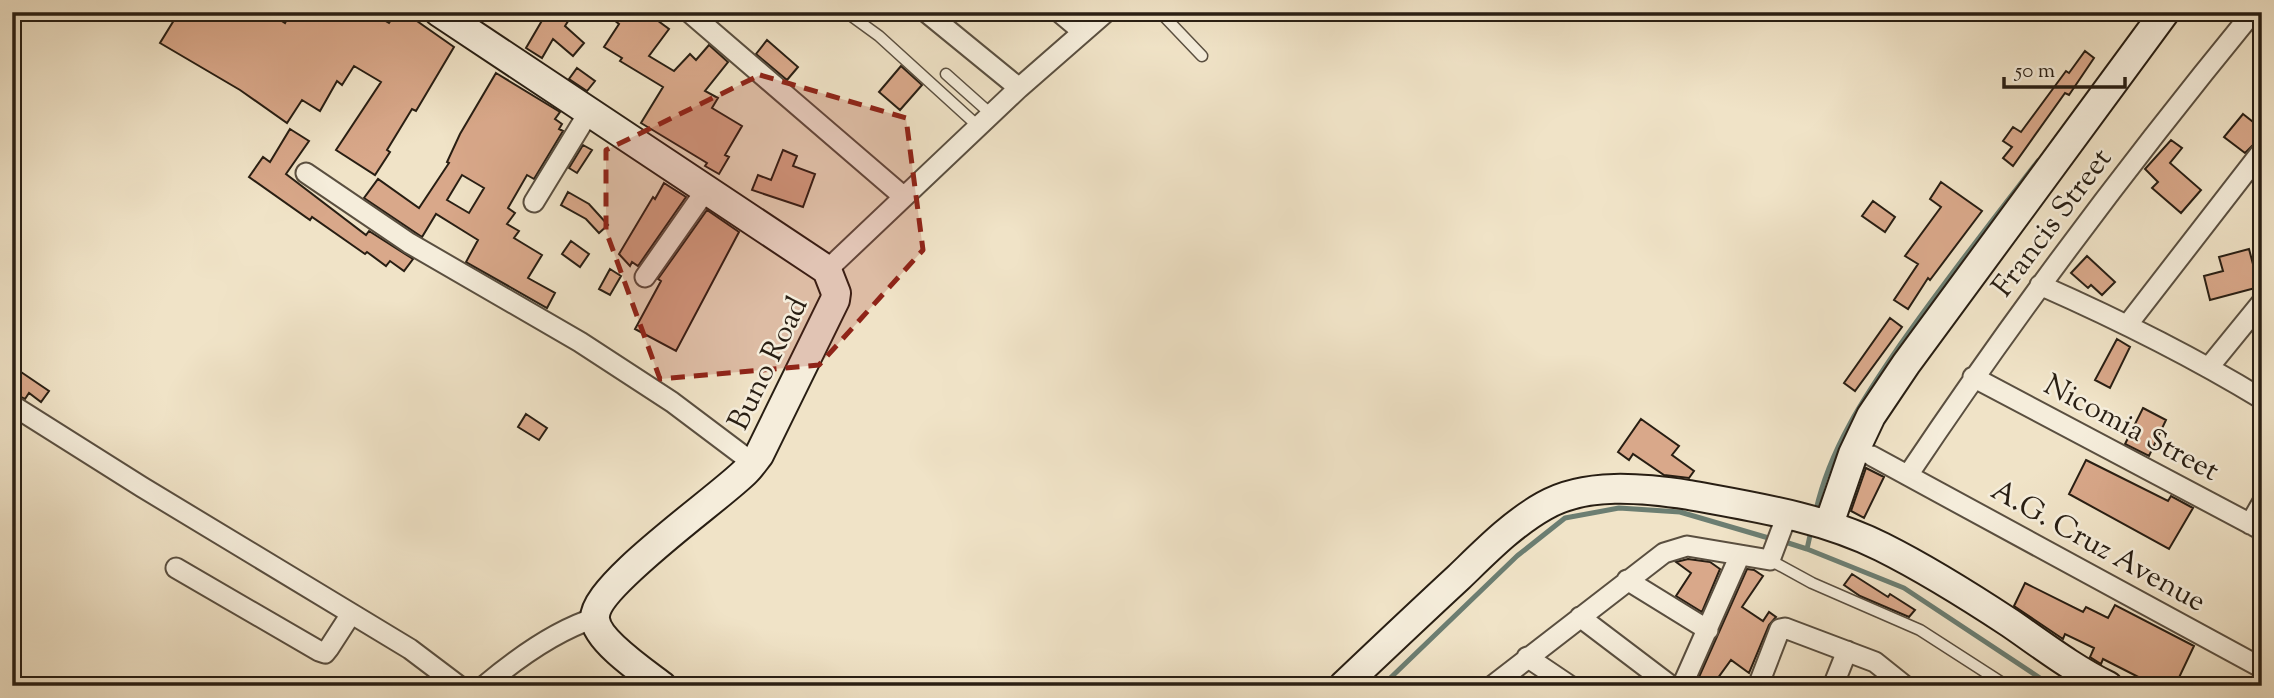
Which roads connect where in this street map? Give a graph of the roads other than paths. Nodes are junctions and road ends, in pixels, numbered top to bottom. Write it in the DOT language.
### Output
graph roads {
  1 [pos="439,12"];
  2 [pos="689,12"];
  3 [pos="846,12"];
  4 [pos="926,12"];
  5 [pos="1059,12"];
  6 [pos="1106,12"];
  7 [pos="1160,12"];
  8 [pos="2165,12"];
  9 [pos="2253,12"];
  10 [pos="1083,32"];
  11 [pos="1202,56"];
  12 [pos="946,74"];
  13 [pos="1019,88"];
  14 [pos="589,112"];
  15 [pos="985,121"];
  16 [pos="2262,151"];
  17 [pos="306,173"];
  18 [pos="706,190"];
  19 [pos="904,197"];
  20 [pos="534,202"];
  21 [pos="827,270"];
  22 [pos="645,277"];
  23 [pos="2040,285"];
  24 [pos="2262,302"];
  25 [pos="2128,324"];
  26 [pos="2209,367"];
  27 [pos="1973,377"];
  28 [pos="2262,400"];
  29 [pos="12,405"];
  30 [pos="1872,456"];
  31 [pos="753,463"];
  32 [pos="1908,475"];
  33 [pos="2262,503"];
  34 [pos="1785,521"];
  35 [pos="1829,524"];
  36 [pos="2256,527"];
  37 [pos="1740,555"];
  38 [pos="1771,558"];
  39 [pos="176,568"];
  40 [pos="1628,580"];
  41 [pos="351,614"];
  42 [pos="1580,617"];
  43 [pos="595,618"];
  44 [pos="1708,630"];
  45 [pos="1847,651"];
  46 [pos="1527,657"];
  47 [pos="2262,668"];
  48 [pos="459,686"];
  49 [pos="484,686"];
  50 [pos="662,686"];
  51 [pos="1343,686"];
  52 [pos="1492,686"];
  53 [pos="1570,686"];
  54 [pos="1671,686"];
  55 [pos="1682,686"];
  56 [pos="1758,686"];
  57 [pos="1833,686"];
  58 [pos="1905,686"];
  59 [pos="2007,686"];
  60 [pos="2108,686"];
  1 -- 14 [label="street, Buno Road"];
  2 -- 19 [label="street"];
  3 -- 15 [label="lane"];
  4 -- 13 [label="street"];
  5 -- 10 [label="street"];
  6 -- 10 [label="street"];
  7 -- 11 [label="lane"];
  8 -- 35 [label="street"];
  9 -- 23 [label="street, Francis Street"];
  10 -- 13 [label="street"];
  12 -- 15 [label="lane"];
  13 -- 15 [label="street"];
  14 -- 18 [label="street, Buno Road"];
  14 -- 20 [label="street"];
  15 -- 19 [label="street"];
  16 -- 25 [label="street"];
  17 -- 31 [label="street"];
  18 -- 21 [label="street, Buno Road"];
  18 -- 22 [label="street"];
  19 -- 21 [label="street"];
  21 -- 31 [label="street, Buno Road"];
  23 -- 25 [label="street"];
  23 -- 27 [label="street, Francis Street"];
  24 -- 26 [label="street"];
  25 -- 26 [label="street"];
  26 -- 28 [label="street"];
  27 -- 32 [label="street, Francis Street"];
  27 -- 36 [label="street, Nicomia Street"];
  29 -- 41 [label="street"];
  30 -- 32 [label="street, A.G. Cruz Avenue"];
  31 -- 43 [label="street, Buno Road"];
  32 -- 47 [label="street, A.G. Cruz Avenue"];
  33 -- 36 [label="street"];
  34 -- 35 [label="street"];
  34 -- 38 [label="street"];
  34 -- 51 [label="street"];
  35 -- 60 [label="street"];
  37 -- 38 [label="street"];
  37 -- 40 [label="street"];
  37 -- 44 [label="street"];
  38 -- 59 [label="lane"];
  39 -- 41 [label="street"];
  40 -- 42 [label="street"];
  40 -- 44 [label="street"];
  41 -- 48 [label="street"];
  42 -- 46 [label="street"];
  42 -- 54 [label="street"];
  43 -- 49 [label="street"];
  43 -- 50 [label="street"];
  44 -- 55 [label="street"];
  45 -- 56 [label="street"];
  45 -- 57 [label="street"];
  45 -- 58 [label="street"];
  46 -- 52 [label="street"];
  46 -- 53 [label="street"];
}
